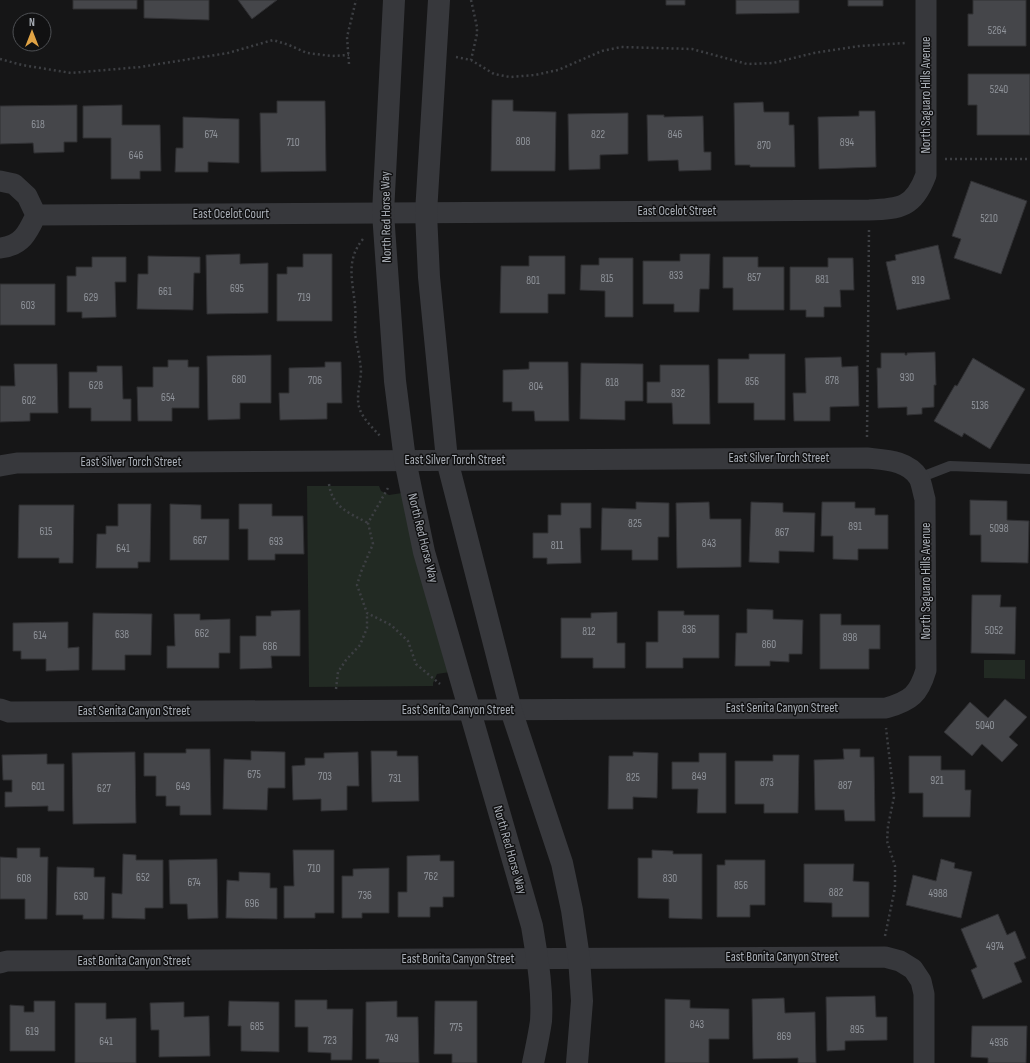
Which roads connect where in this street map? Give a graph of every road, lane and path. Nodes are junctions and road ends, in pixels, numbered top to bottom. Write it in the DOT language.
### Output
graph roads {
  1 [pos="356,0"];
  2 [pos="394,0"];
  3 [pos="439,0"];
  4 [pos="471,0"];
  5 [pos="926,0"];
  6 [pos="926,43"];
  7 [pos="436,53"];
  8 [pos="349,54"];
  9 [pos="0,59"];
  10 [pos="471,60"];
  11 [pos="349,64"];
  12 [pos="927,159"];
  13 [pos="1030,159"];
  14 [pos="0,181"];
  15 [pos="920,190"];
  16 [pos="869,210"];
  17 [pos="383,213"];
  18 [pos="426,213"];
  19 [pos="36,215"];
  20 [pos="365,237"];
  21 [pos="0,248"];
  22 [pos="382,439"];
  23 [pos="867,458"];
  24 [pos="405,460"];
  25 [pos="447,460"];
  26 [pos="0,466"];
  27 [pos="1030,469"];
  28 [pos="914,473"];
  29 [pos="329,484"];
  30 [pos="389,487"];
  31 [pos="368,523"];
  32 [pos="367,613"];
  33 [pos="444,688"];
  34 [pos="336,689"];
  35 [pos="913,696"];
  36 [pos="0,708"];
  37 [pos="886,708"];
  38 [pos="470,710"];
  39 [pos="511,710"];
  40 [pos="885,957"];
  41 [pos="538,958"];
  42 [pos="579,958"];
  43 [pos="0,963"];
  44 [pos="533,1063"];
  45 [pos="577,1063"];
  46 [pos="924,1063"];
  1 -- 8 [label="path"];
  2 -- 17 [label="street, North Red Horse Way"];
  3 -- 7 [label="street"];
  4 -- 10 [label="path"];
  5 -- 6 [label="street, North Saguaro Hills Avenue"];
  6 -- 10 [label="path"];
  6 -- 12 [label="street, North Saguaro Hills Avenue"];
  7 -- 10 [label="path"];
  7 -- 18 [label="street"];
  8 -- 9 [label="path"];
  8 -- 11 [label="path"];
  12 -- 13 [label="path"];
  12 -- 15 [label="street, North Saguaro Hills Avenue"];
  14 -- 19 [label="street"];
  15 -- 16 [label="street, East Ocelot Street"];
  16 -- 18 [label="street, East Ocelot Street"];
  16 -- 23 [label="path"];
  17 -- 18 [label="street, East Ocelot Court"];
  17 -- 19 [label="street, East Ocelot Court"];
  17 -- 24 [label="street, North Red Horse Way"];
  18 -- 25 [label="street"];
  19 -- 21 [label="street"];
  20 -- 22 [label="path"];
  23 -- 25 [label="street, East Silver Torch Street"];
  23 -- 28 [label="street, East Silver Torch Street"];
  24 -- 25 [label="street, East Silver Torch Street"];
  24 -- 26 [label="street, East Silver Torch Street"];
  24 -- 38 [label="street, North Red Horse Way"];
  25 -- 39 [label="street"];
  27 -- 28 [label="lane"];
  28 -- 35 [label="street, North Saguaro Hills Avenue"];
  29 -- 31 [label="path"];
  30 -- 31 [label="path"];
  31 -- 32 [label="path"];
  32 -- 33 [label="path"];
  32 -- 34 [label="path"];
  35 -- 37 [label="street, East Senita Canyon Street"];
  36 -- 38 [label="street, East Senita Canyon Street"];
  37 -- 39 [label="street, East Senita Canyon Street"];
  37 -- 40 [label="path"];
  38 -- 39 [label="street, East Senita Canyon Street"];
  38 -- 41 [label="street, North Red Horse Way"];
  39 -- 42 [label="street"];
  40 -- 42 [label="street, East Bonita Canyon Street"];
  40 -- 46 [label="street, East Bonita Canyon Street"];
  41 -- 42 [label="street, East Bonita Canyon Street"];
  41 -- 43 [label="street, East Bonita Canyon Street"];
  41 -- 44 [label="street, North Red Horse Way"];
  42 -- 45 [label="street"];
}
